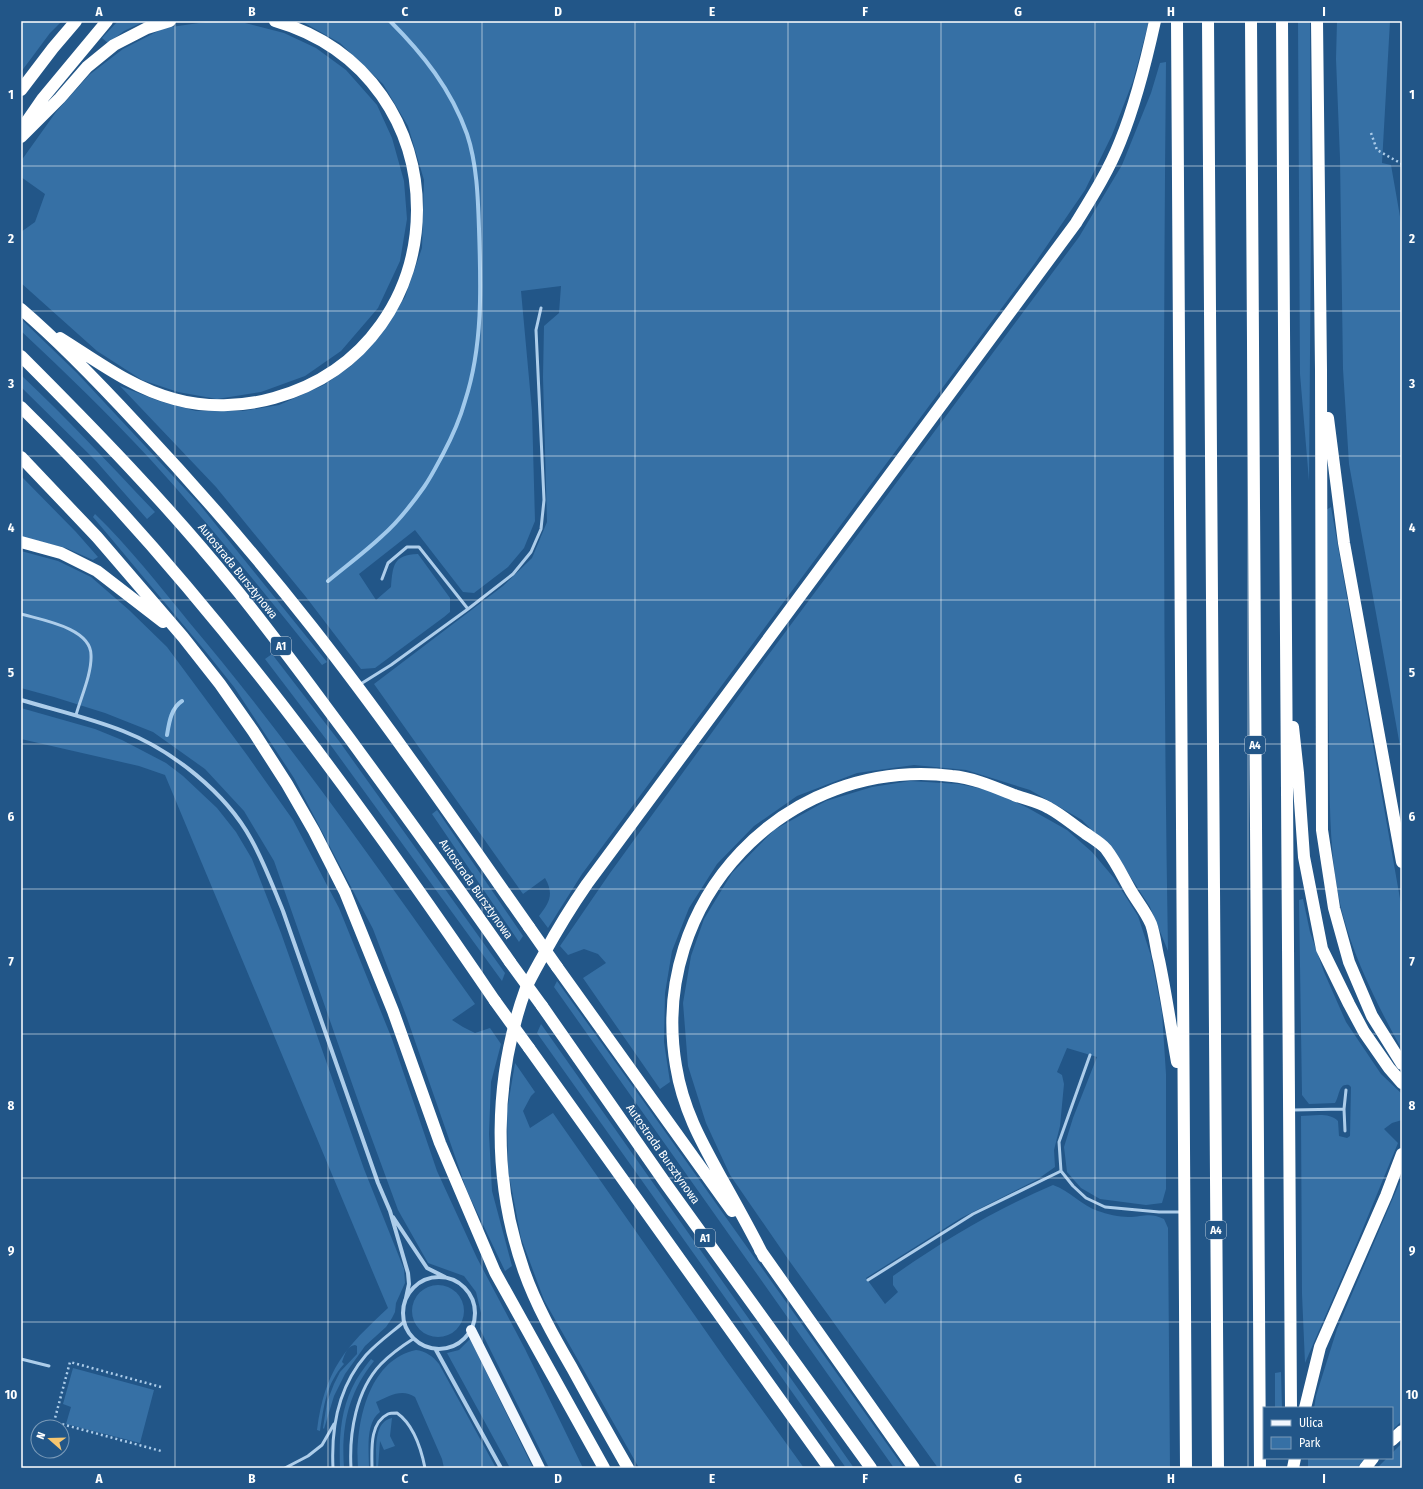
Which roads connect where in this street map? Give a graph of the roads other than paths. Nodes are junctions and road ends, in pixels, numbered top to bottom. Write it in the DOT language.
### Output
graph roads {
  1 [pos="76,21"];
  2 [pos="107,21"];
  3 [pos="170,21"];
  4 [pos="275,21"];
  5 [pos="1154,21"];
  6 [pos="1177,21"];
  7 [pos="1208,21"];
  8 [pos="1251,21"];
  9 [pos="1282,21"];
  10 [pos="1317,21"];
  11 [pos="21,90"];
  12 [pos="21,129"];
  13 [pos="21,137"];
  14 [pos="541,308"];
  15 [pos="21,309"];
  16 [pos="39,324"];
  17 [pos="21,356"];
  18 [pos="1321,369"];
  19 [pos="21,407"];
  20 [pos="21,457"];
  21 [pos="21,542"];
  22 [pos="382,579"];
  23 [pos="468,609"];
  24 [pos="21,614"];
  25 [pos="183,637"];
  26 [pos="1286,663"];
  27 [pos="357,686"];
  28 [pos="21,700"];
  29 [pos="76,715"];
  30 [pos="1402,862"];
  31 [pos="1090,1056"];
  32 [pos="1402,1064"];
  33 [pos="1402,1083"];
  34 [pos="1346,1090"];
  35 [pos="1184,1097"];
  36 [pos="1289,1110"];
  37 [pos="1344,1110"];
  38 [pos="1345,1131"];
  39 [pos="1402,1154"];
  40 [pos="1061,1171"];
  41 [pos="390,1211"];
  42 [pos="1184,1212"];
  43 [pos="764,1257"];
  44 [pos="448,1278"];
  45 [pos="868,1280"];
  46 [pos="406,1298"];
  47 [pos="404,1322"];
  48 [pos="471,1330"];
  49 [pos="413,1339"];
  50 [pos="436,1350"];
  51 [pos="21,1359"];
  52 [pos="48,1366"];
  53 [pos="1291,1407"];
  54 [pos="1305,1407"];
  55 [pos="334,1423"];
  56 [pos="1402,1431"];
  57 [pos="1393,1439"];
  58 [pos="1372,1459"];
  59 [pos="285,1468"];
  60 [pos="334,1468"];
  61 [pos="351,1468"];
  62 [pos="372,1468"];
  63 [pos="424,1468"];
  64 [pos="502,1468"];
  65 [pos="540,1468"];
  66 [pos="604,1468"];
  67 [pos="628,1468"];
  68 [pos="829,1468"];
  69 [pos="871,1468"];
  70 [pos="914,1468"];
  71 [pos="1186,1468"];
  72 [pos="1218,1468"];
  73 [pos="1260,1468"];
  74 [pos="1365,1468"];
  1 -- 11 [label="highway"];
  2 -- 12 [label="highway"];
  3 -- 13 [label="highway"];
  4 -- 16 [label="highway"];
  5 -- 67 [label="highway"];
  6 -- 35 [label="highway"];
  7 -- 72 [label="highway, A4"];
  8 -- 73 [label="highway, A4"];
  9 -- 26 [label="highway"];
  10 -- 18 [label="highway"];
  14 -- 23 [label="lane"];
  15 -- 16 [label="highway"];
  16 -- 27 [label="highway"];
  17 -- 69 [label="highway, Autostrada Bursztynowa / A1, bridge"];
  18 -- 30 [label="highway"];
  18 -- 32 [label="highway"];
  19 -- 68 [label="highway, bridge"];
  20 -- 25 [label="highway"];
  21 -- 25 [label="highway"];
  22 -- 23 [label="lane"];
  23 -- 27 [label="lane"];
  24 -- 29 [label="lane"];
  25 -- 66 [label="highway"];
  26 -- 33 [label="highway"];
  26 -- 36 [label="highway"];
  27 -- 43 [label="highway, bridge"];
  28 -- 29 [label="street"];
  29 -- 41 [label="street"];
  31 -- 40 [label="lane"];
  34 -- 37 [label="lane"];
  35 -- 42 [label="highway"];
  35 -- 43 [label="highway"];
  36 -- 37 [label="lane"];
  36 -- 53 [label="highway"];
  37 -- 38 [label="lane"];
  39 -- 54 [label="highway"];
  40 -- 42 [label="lane"];
  40 -- 45 [label="lane"];
  41 -- 44 [label="street"];
  41 -- 46 [label="street"];
  42 -- 71 [label="highway"];
  43 -- 70 [label="highway"];
  44 -- 46 [label="street"];
  44 -- 48 [label="street"];
  46 -- 47 [label="street"];
  47 -- 49 [label="street"];
  47 -- 55 [label="lane"];
  48 -- 50 [label="street"];
  48 -- 65 [label="main road"];
  49 -- 50 [label="street"];
  49 -- 61 [label="lane"];
  50 -- 64 [label="street"];
  51 -- 52 [label="lane"];
  55 -- 59 [label="lane"];
  55 -- 60 [label="lane"];
  56 -- 57 [label="highway"];
  58 -- 74 [label="highway"];
  62 -- 63 [label="lane"];
}
